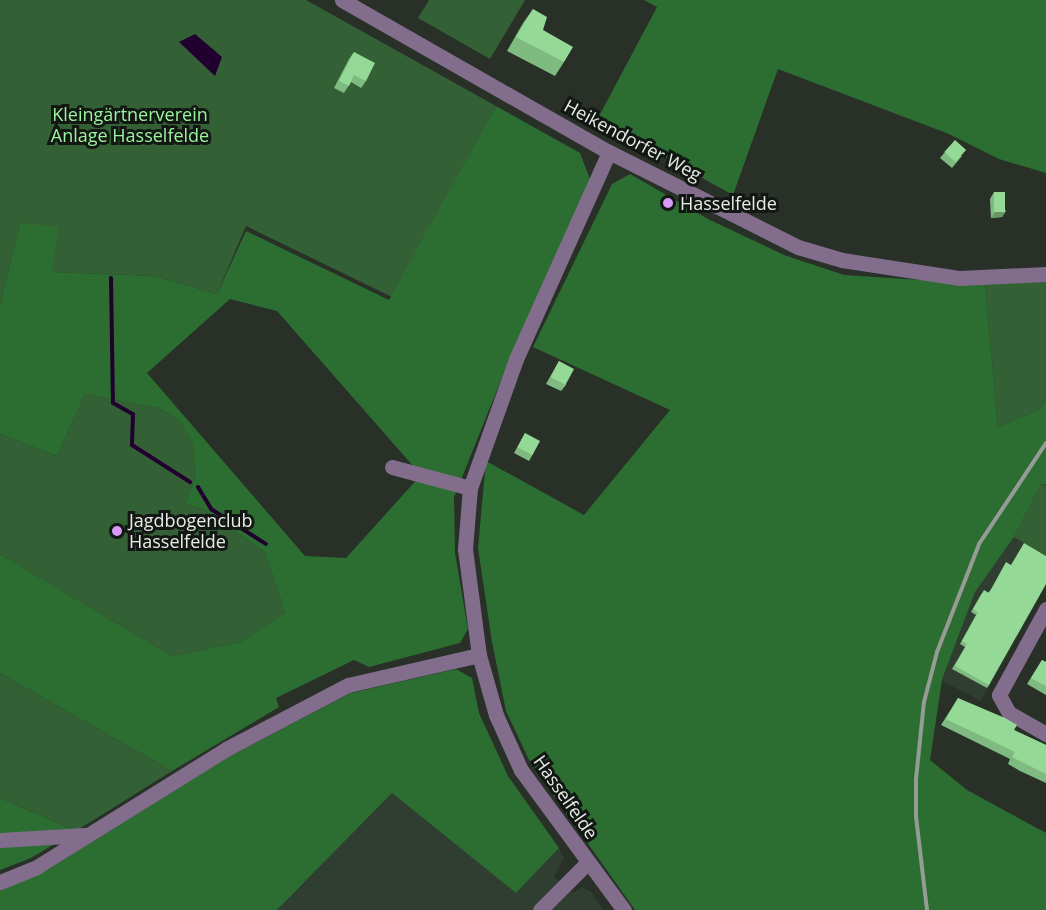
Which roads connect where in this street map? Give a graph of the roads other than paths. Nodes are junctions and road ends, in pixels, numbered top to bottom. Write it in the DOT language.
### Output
graph roads {
  1 [pos="342,0"];
  2 [pos="609,152"];
  3 [pos="1046,274"];
  4 [pos="392,467"];
  5 [pos="470,488"];
  6 [pos="1046,609"];
  7 [pos="479,655"];
  8 [pos="1046,734"];
  9 [pos="85,835"];
  10 [pos="0,840"];
  11 [pos="588,862"];
  12 [pos="0,882"];
  13 [pos="540,910"];
  14 [pos="624,910"];
  1 -- 2 [label="street, Heikendorfer Weg"];
  2 -- 3 [label="street, Heikendorfer Weg"];
  2 -- 5 [label="street, Hasselfelde"];
  4 -- 5 [label="street"];
  5 -- 7 [label="street, Hasselfelde"];
  6 -- 8 [label="street"];
  7 -- 9 [label="street"];
  7 -- 11 [label="street, Hasselfelde"];
  9 -- 10 [label="street"];
  9 -- 12 [label="street"];
  11 -- 13 [label="street"];
  11 -- 14 [label="street, Hasselfelde"];
}
